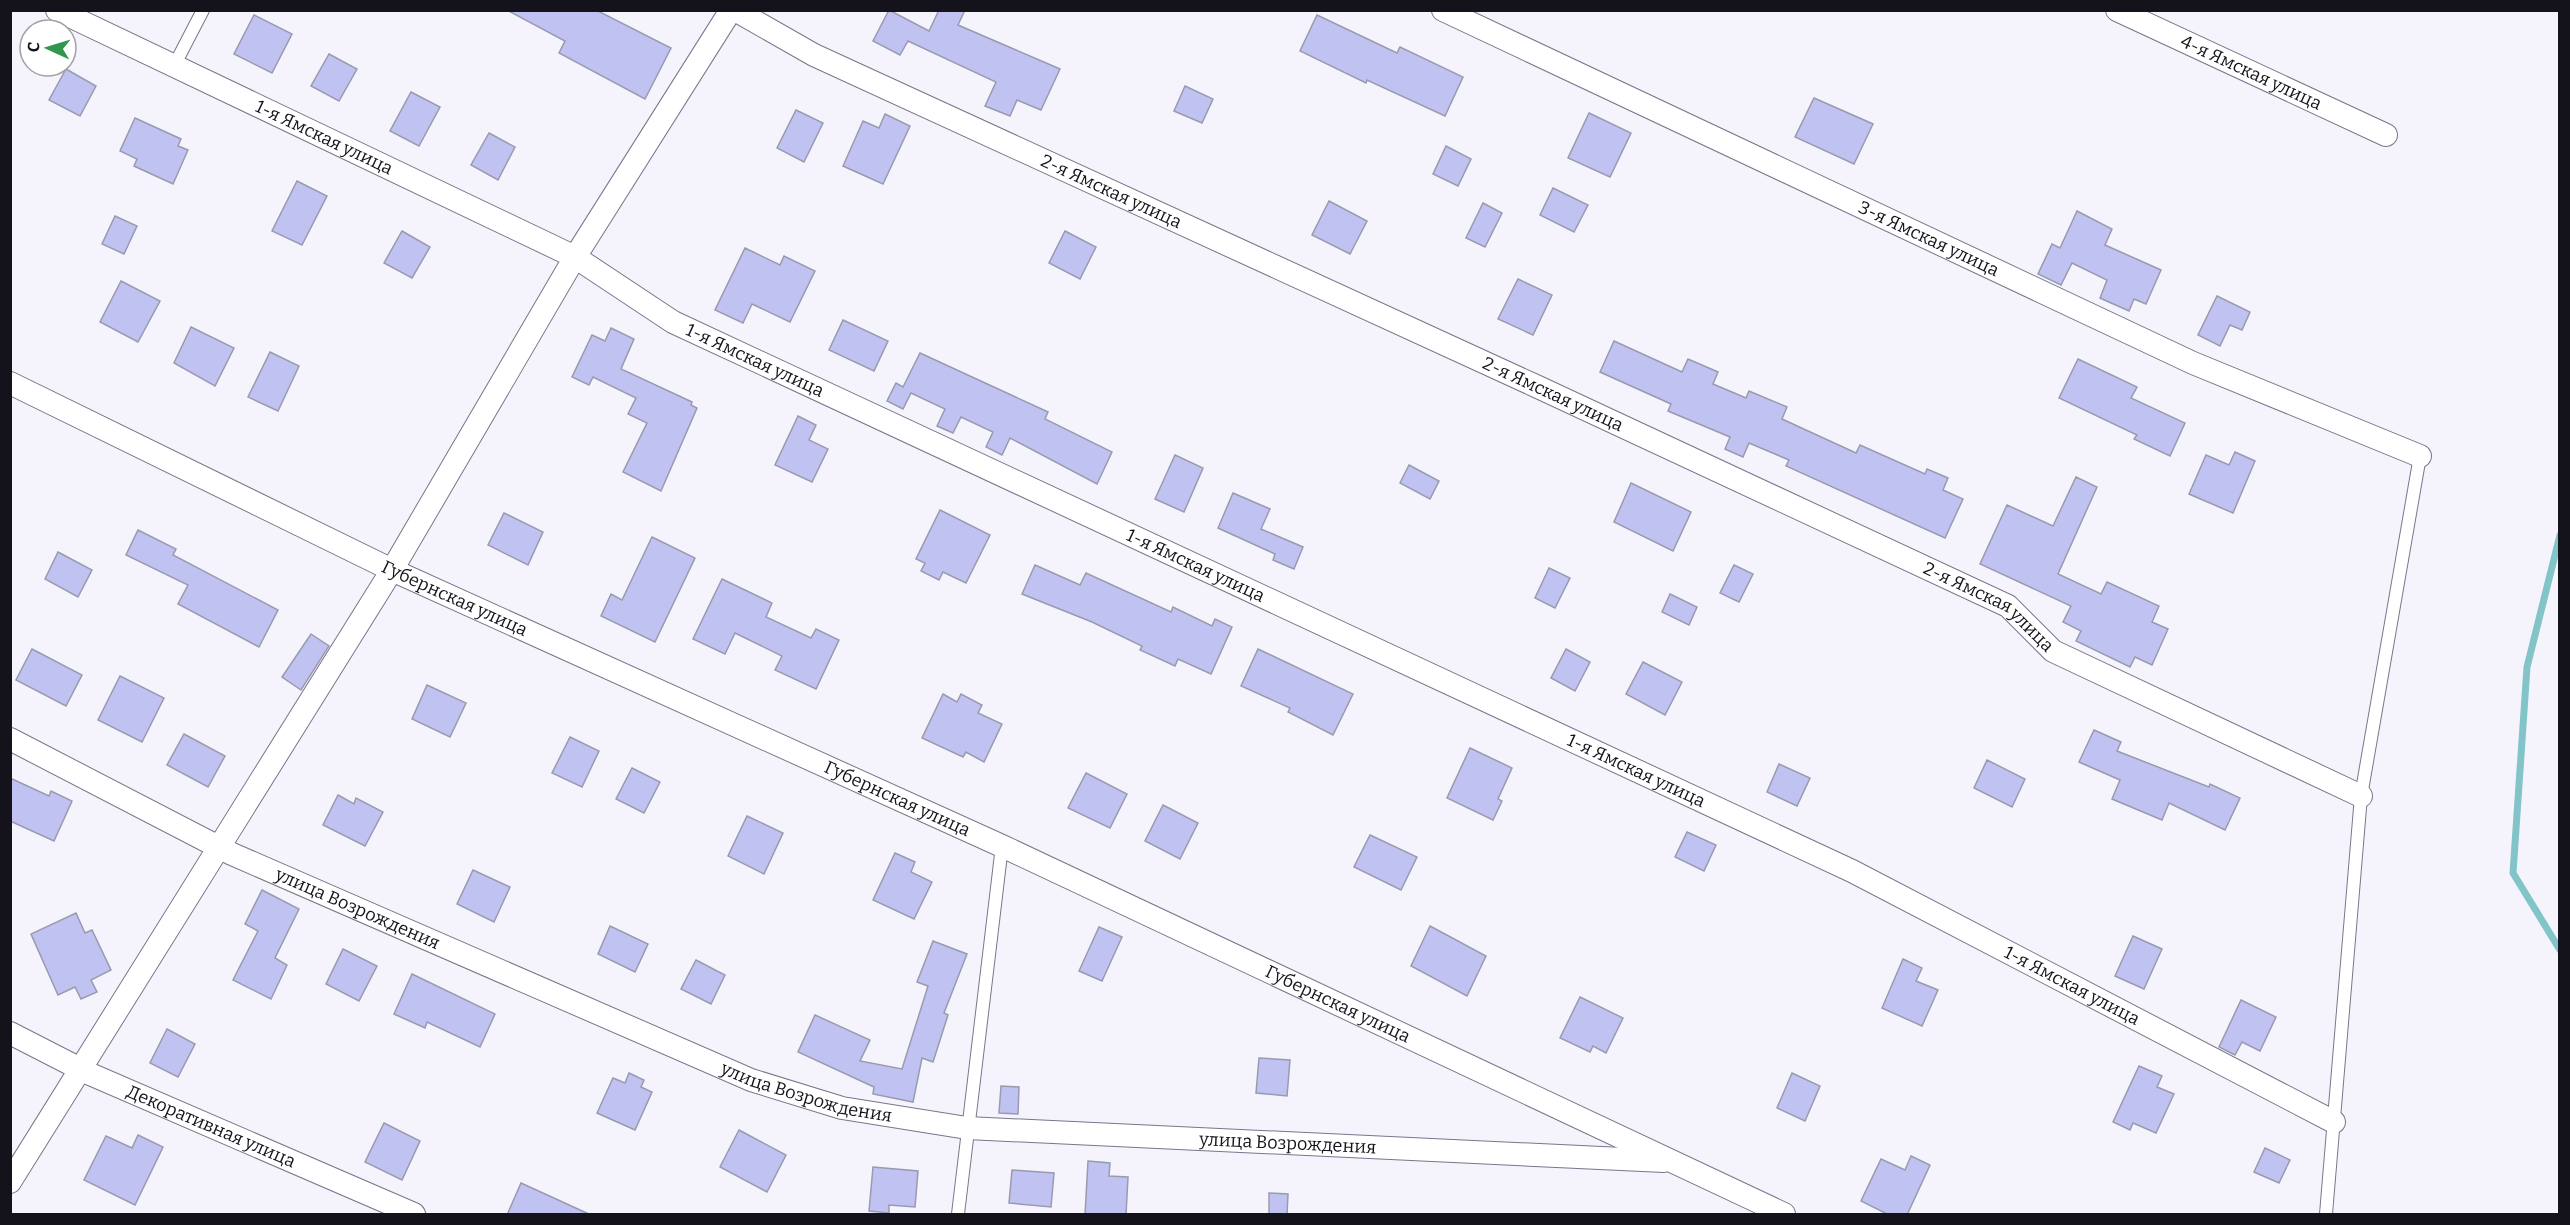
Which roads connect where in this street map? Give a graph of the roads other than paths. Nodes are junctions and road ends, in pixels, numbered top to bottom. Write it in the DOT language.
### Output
graph roads {
  1 [pos="57,10"];
  2 [pos="203,10"];
  3 [pos="733,10"];
  4 [pos="1443,10"];
  5 [pos="2117,10"];
  6 [pos="174,66"];
  7 [pos="2386,135"];
  8 [pos="575,257"];
  9 [pos="10,382"];
  10 [pos="2420,456"];
  11 [pos="392,570"];
  12 [pos="10,739"];
  13 [pos="2361,796"];
  14 [pos="1002,846"];
  15 [pos="219,848"];
  16 [pos="10,1033"];
  17 [pos="81,1069"];
  18 [pos="2334,1122"];
  19 [pos="967,1128"];
  20 [pos="1674,1161"];
  21 [pos="10,1182"];
  22 [pos="414,1215"];
  23 [pos="958,1215"];
  24 [pos="1784,1215"];
  25 [pos="2326,1215"];
  1 -- 6 [label="street, 1-я Ямская улица"];
  2 -- 6 [label="lane"];
  3 -- 8 [label="street"];
  3 -- 13 [label="street, 2-я Ямская улица"];
  4 -- 10 [label="street, 3-я Ямская улица"];
  5 -- 7 [label="street, 4-я Ямская улица"];
  6 -- 8 [label="street, 1-я Ямская улица"];
  8 -- 11 [label="street"];
  8 -- 18 [label="street, 1-я Ямская улица"];
  9 -- 11 [label="street, Губернская улица"];
  10 -- 13 [label="lane"];
  11 -- 14 [label="street, Губернская улица"];
  11 -- 15 [label="street"];
  12 -- 15 [label="street, улица Возрождения"];
  13 -- 18 [label="lane"];
  14 -- 19 [label="lane"];
  14 -- 20 [label="street, Губернская улица"];
  15 -- 17 [label="street"];
  15 -- 19 [label="street, улица Возрождения"];
  16 -- 17 [label="street, Декоративная улица"];
  17 -- 21 [label="street"];
  17 -- 22 [label="street, Декоративная улица"];
  18 -- 25 [label="lane"];
  19 -- 20 [label="street, улица Возрождения"];
  19 -- 23 [label="lane"];
  20 -- 24 [label="street, Губернская улица"];
}
